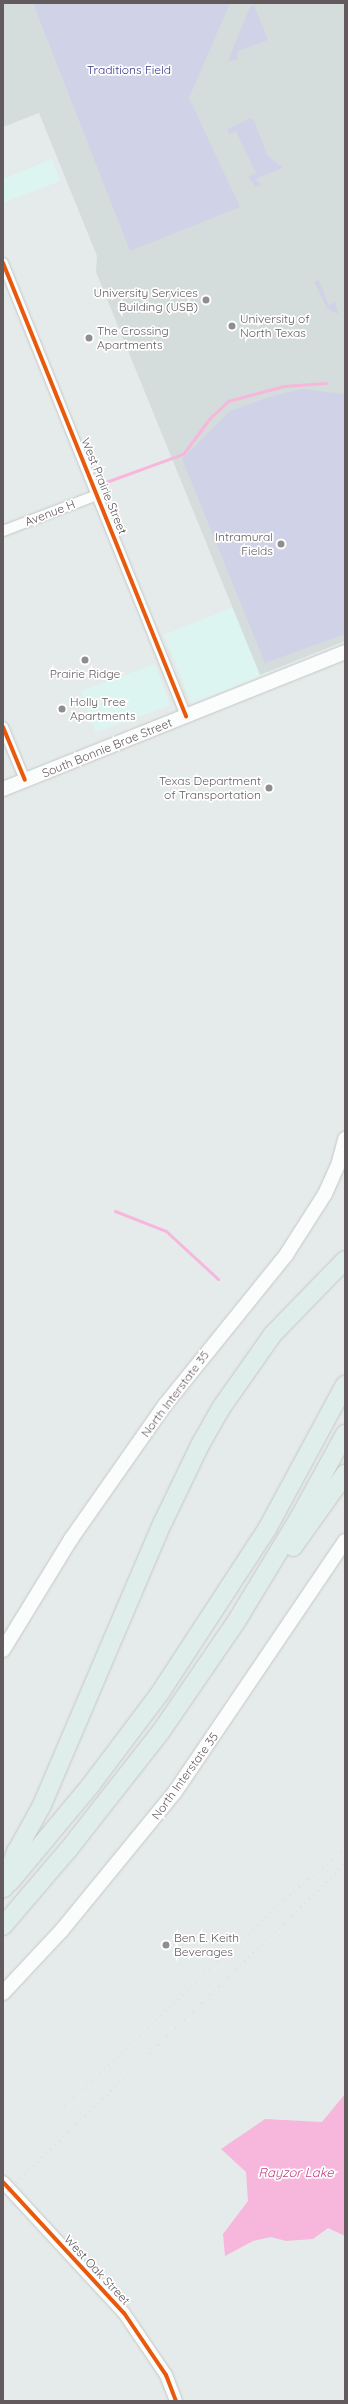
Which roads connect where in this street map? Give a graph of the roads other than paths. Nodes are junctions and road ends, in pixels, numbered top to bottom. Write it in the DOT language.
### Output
graph roads {
  1 [pos="3,263"];
  2 [pos="97,495"];
  3 [pos="3,531"];
  4 [pos="345,652"];
  5 [pos="186,717"];
  6 [pos="3,727"];
  7 [pos="25,780"];
  8 [pos="3,789"];
  9 [pos="345,1139"];
  10 [pos="345,1260"];
  11 [pos="345,1385"];
  12 [pos="345,1434"];
  13 [pos="345,1474"];
  14 [pos="345,1541"];
  15 [pos="236,1622"];
  16 [pos="3,1650"];
  17 [pos="4,1888"];
  18 [pos="3,1926"];
  19 [pos="3,1993"];
  20 [pos="3,2182"];
  21 [pos="176,2401"];
  1 -- 2 [label="street, West Prairie Street"];
  2 -- 3 [label="street, Avenue H"];
  2 -- 5 [label="street, West Prairie Street"];
  4 -- 5 [label="main road, South Bonnie Brae Street"];
  5 -- 7 [label="main road, South Bonnie Brae Street"];
  6 -- 7 [label="street"];
  7 -- 8 [label="main road, South Bonnie Brae Street"];
  9 -- 16 [label="main road, North Interstate 35"];
  10 -- 17 [label="highway"];
  11 -- 17 [label="highway"];
  12 -- 15 [label="highway"];
  13 -- 15 [label="highway"];
  14 -- 19 [label="main road, North Interstate 35"];
  15 -- 18 [label="highway"];
  20 -- 21 [label="street, West Oak Street"];
}
